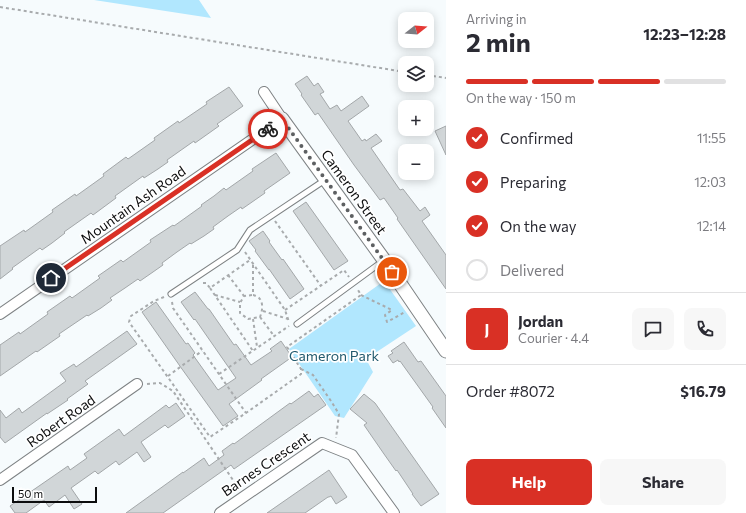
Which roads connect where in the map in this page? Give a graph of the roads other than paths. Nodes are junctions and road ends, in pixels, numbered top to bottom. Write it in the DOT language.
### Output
graph roads {
  1 [pos="264,92"];
  2 [pos="282,119"];
  3 [pos="325,180"];
  4 [pos="384,260"];
  5 [pos="170,294"];
  6 [pos="0,314"];
  7 [pos="297,324"];
  8 [pos="446,351"];
  9 [pos="137,384"];
  10 [pos="0,480"];
  11 [pos="220,513"];
  12 [pos="394,513"];
  1 -- 2 [label="street, Cameron Street"];
  2 -- 3 [label="street, Cameron Street"];
  2 -- 6 [label="street, Mountain Ash Road"];
  3 -- 4 [label="street, Cameron Street"];
  3 -- 5 [label="lane"];
  4 -- 7 [label="lane"];
  4 -- 8 [label="street, Cameron Street"];
  9 -- 10 [label="street, Robert Road"];
  11 -- 12 [label="street, Barnes Crescent"];
}
